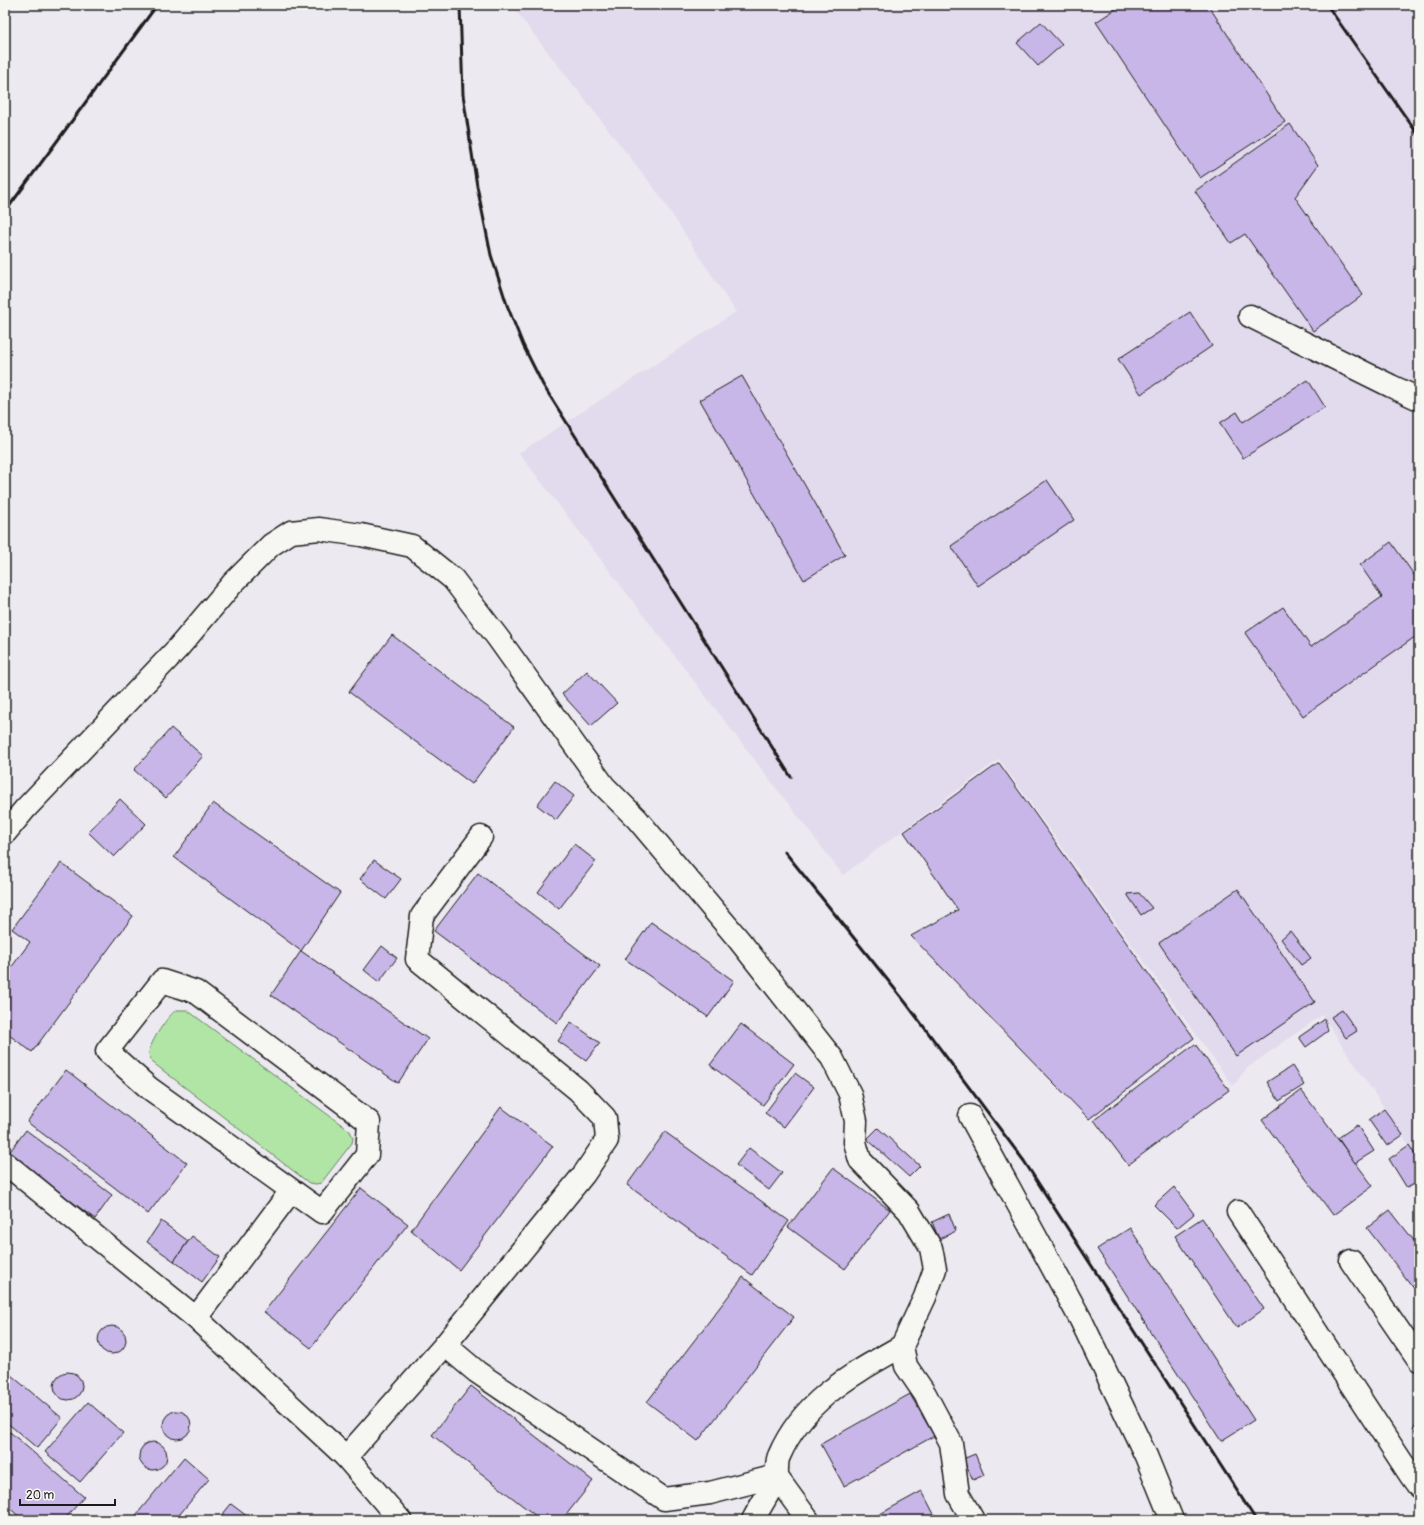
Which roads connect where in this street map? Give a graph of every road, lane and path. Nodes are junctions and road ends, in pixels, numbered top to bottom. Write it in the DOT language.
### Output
graph roads {
  1 [pos="1250,316"];
  2 [pos="1419,399"];
  3 [pos="5,833"];
  4 [pos="482,838"];
  5 [pos="970,1116"];
  6 [pos="5,1163"];
  7 [pos="291,1191"];
  8 [pos="1238,1212"];
  9 [pos="1351,1261"];
  10 [pos="196,1318"];
  11 [pos="445,1345"];
  12 [pos="902,1346"];
  13 [pos="1419,1360"];
  14 [pos="346,1458"];
  15 [pos="776,1476"];
  16 [pos="1419,1487"];
  17 [pos="400,1520"];
  18 [pos="753,1520"];
  19 [pos="808,1520"];
  20 [pos="973,1520"];
  21 [pos="1172,1520"];
  1 -- 2 [label="street"];
  3 -- 12 [label="street"];
  4 -- 11 [label="street"];
  5 -- 21 [label="street"];
  6 -- 10 [label="street"];
  7 -- 7 [label="street"];
  7 -- 10 [label="street"];
  8 -- 16 [label="street"];
  9 -- 13 [label="street"];
  10 -- 14 [label="street"];
  11 -- 14 [label="street"];
  11 -- 15 [label="street"];
  12 -- 15 [label="street"];
  12 -- 20 [label="street"];
  14 -- 17 [label="street"];
  15 -- 18 [label="street"];
  15 -- 19 [label="street"];
}
